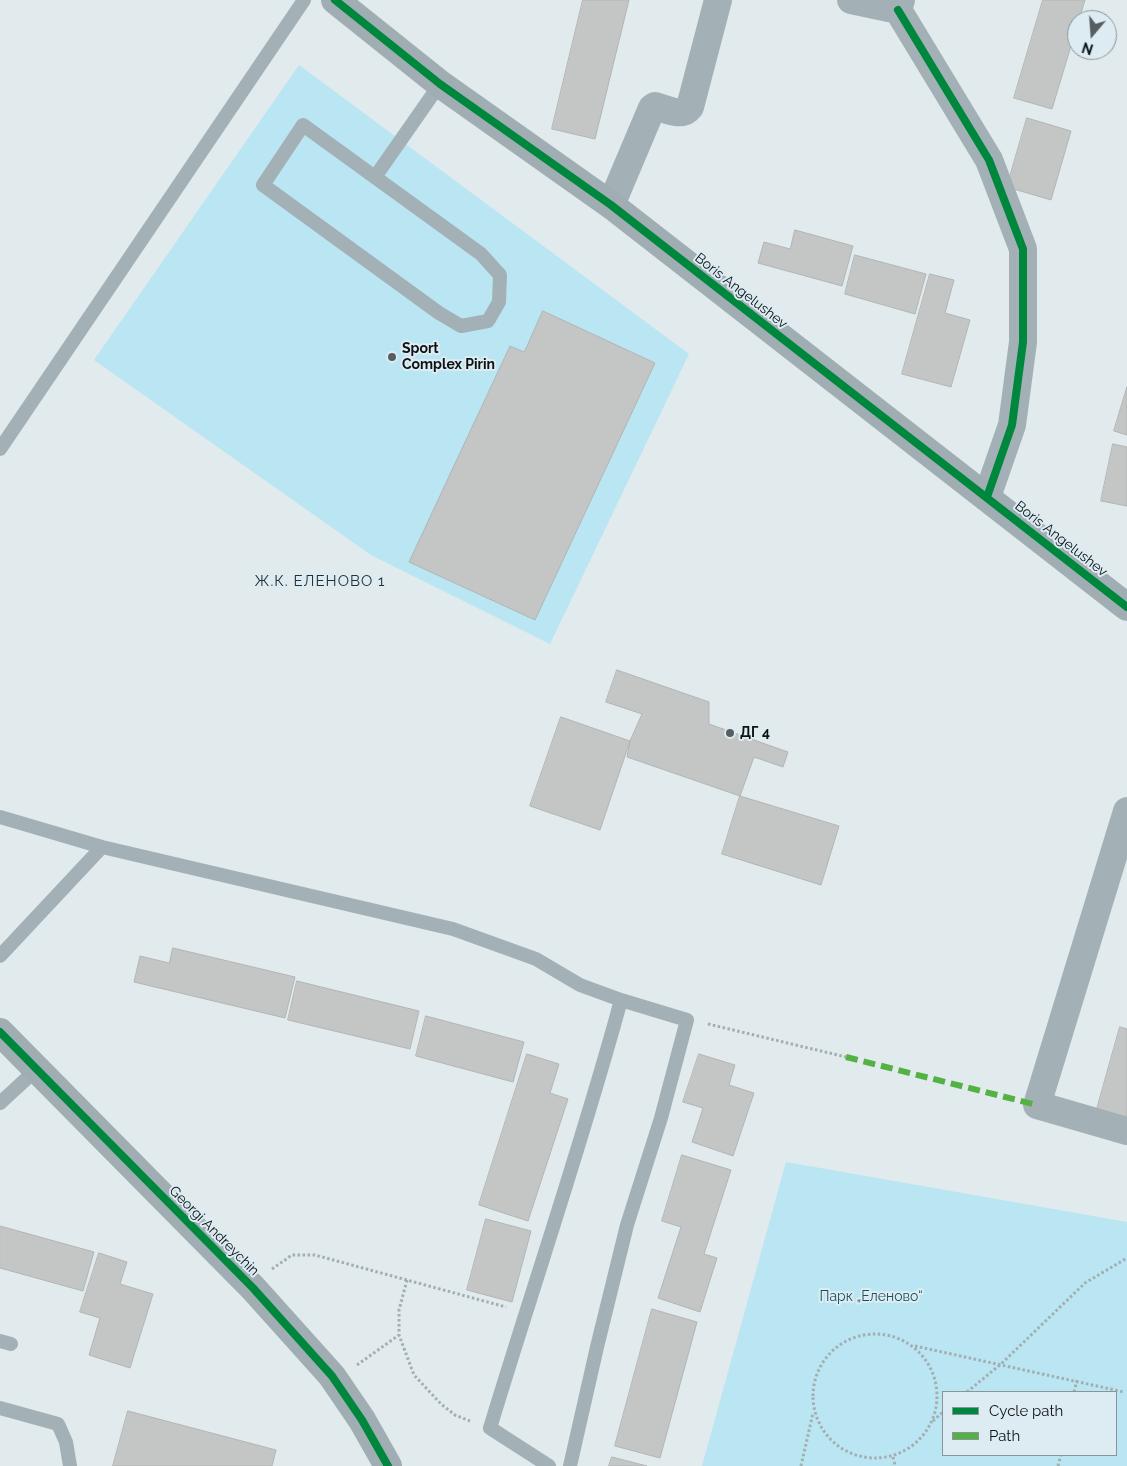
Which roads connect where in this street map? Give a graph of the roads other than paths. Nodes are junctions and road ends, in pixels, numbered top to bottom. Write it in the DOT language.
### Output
graph roads {
  1 [pos="304,0"];
  2 [pos="335,0"];
  3 [pos="718,0"];
  4 [pos="851,0"];
  5 [pos="899,5"];
  6 [pos="440,84"];
  7 [pos="375,177"];
  8 [pos="611,205"];
  9 [pos="0,449"];
  10 [pos="987,498"];
  11 [pos="1127,607"];
  12 [pos="1127,810"];
  13 [pos="0,817"];
  14 [pos="102,847"];
  15 [pos="0,956"];
  16 [pos="621,1000"];
  17 [pos="0,1032"];
  18 [pos="37,1069"];
  19 [pos="0,1103"];
  20 [pos="1127,1131"];
  21 [pos="0,1408"];
  22 [pos="70,1466"];
  23 [pos="388,1466"];
  24 [pos="549,1466"];
  25 [pos="570,1466"];
  1 -- 9 [label="lane"];
  2 -- 6 [label="street, Boris Angelushev"];
  3 -- 8 [label="street"];
  4 -- 5 [label="street"];
  5 -- 10 [label="street"];
  6 -- 7 [label="lane"];
  6 -- 8 [label="street, Boris Angelushev"];
  7 -- 7 [label="lane"];
  8 -- 10 [label="street, Boris Angelushev"];
  10 -- 11 [label="street, Boris Angelushev"];
  12 -- 20 [label="street"];
  13 -- 14 [label="lane"];
  14 -- 15 [label="lane"];
  14 -- 16 [label="lane"];
  16 -- 24 [label="lane"];
  16 -- 25 [label="lane"];
  17 -- 18 [label="street, Georgi Andreychin"];
  18 -- 19 [label="lane"];
  18 -- 23 [label="street, Georgi Andreychin"];
  21 -- 22 [label="lane"];
}
